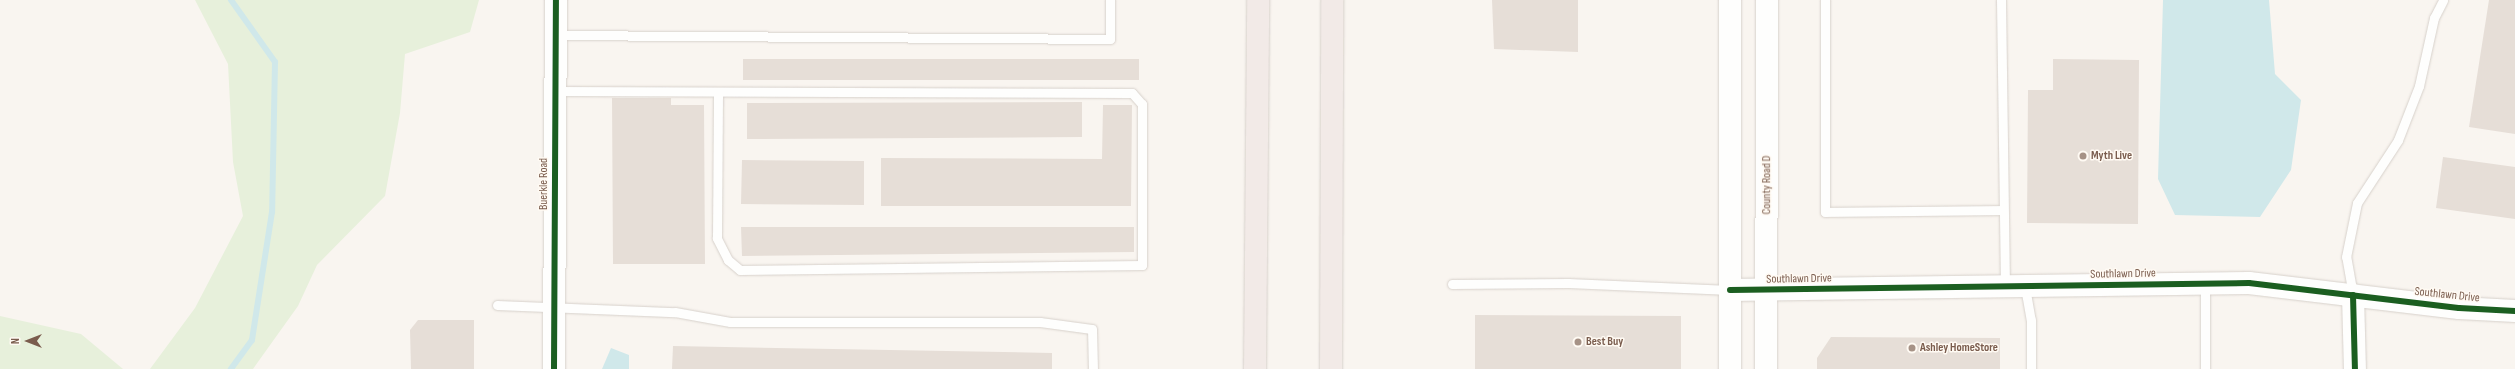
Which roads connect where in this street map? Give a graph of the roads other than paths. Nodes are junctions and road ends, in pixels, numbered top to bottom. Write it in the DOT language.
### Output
graph roads {
  1 [pos="556,0"];
  2 [pos="1110,0"];
  3 [pos="1258,0"];
  4 [pos="1332,0"];
  5 [pos="1730,0"];
  6 [pos="1767,0"];
  7 [pos="1826,0"];
  8 [pos="2001,0"];
  9 [pos="2443,0"];
  10 [pos="556,35"];
  11 [pos="555,91"];
  12 [pos="718,92"];
  13 [pos="2002,210"];
  14 [pos="2205,283"];
  15 [pos="1452,284"];
  16 [pos="2015,287"];
  17 [pos="1730,290"];
  18 [pos="1768,291"];
  19 [pos="2353,295"];
  20 [pos="497,305"];
  21 [pos="554,306"];
  22 [pos="2515,311"];
  23 [pos="554,369"];
  24 [pos="1093,369"];
  25 [pos="1255,369"];
  26 [pos="1331,369"];
  27 [pos="1730,369"];
  28 [pos="1766,369"];
  29 [pos="2031,369"];
  30 [pos="2205,369"];
  31 [pos="2355,369"];
  1 -- 10 [label="street, Buerkle Road"];
  2 -- 10 [label="lane"];
  3 -- 25 [label="highway"];
  4 -- 26 [label="highway"];
  5 -- 17 [label="street"];
  6 -- 18 [label="street, County Road D"];
  7 -- 13 [label="lane"];
  8 -- 13 [label="lane"];
  9 -- 19 [label="lane"];
  10 -- 11 [label="street, Buerkle Road"];
  11 -- 12 [label="lane"];
  11 -- 21 [label="street, Buerkle Road"];
  12 -- 12 [label="lane"];
  13 -- 16 [label="lane"];
  14 -- 16 [label="street, Southlawn Drive"];
  14 -- 19 [label="street, Southlawn Drive"];
  14 -- 30 [label="lane"];
  15 -- 17 [label="lane"];
  16 -- 18 [label="street, Southlawn Drive"];
  16 -- 29 [label="lane"];
  17 -- 18 [label="street, Southlawn Drive"];
  17 -- 27 [label="street"];
  18 -- 28 [label="street, County Road D"];
  19 -- 22 [label="street, Southlawn Drive"];
  19 -- 31 [label="street"];
  20 -- 21 [label="lane"];
  21 -- 23 [label="street, Buerkle Road"];
  21 -- 24 [label="lane"];
}
